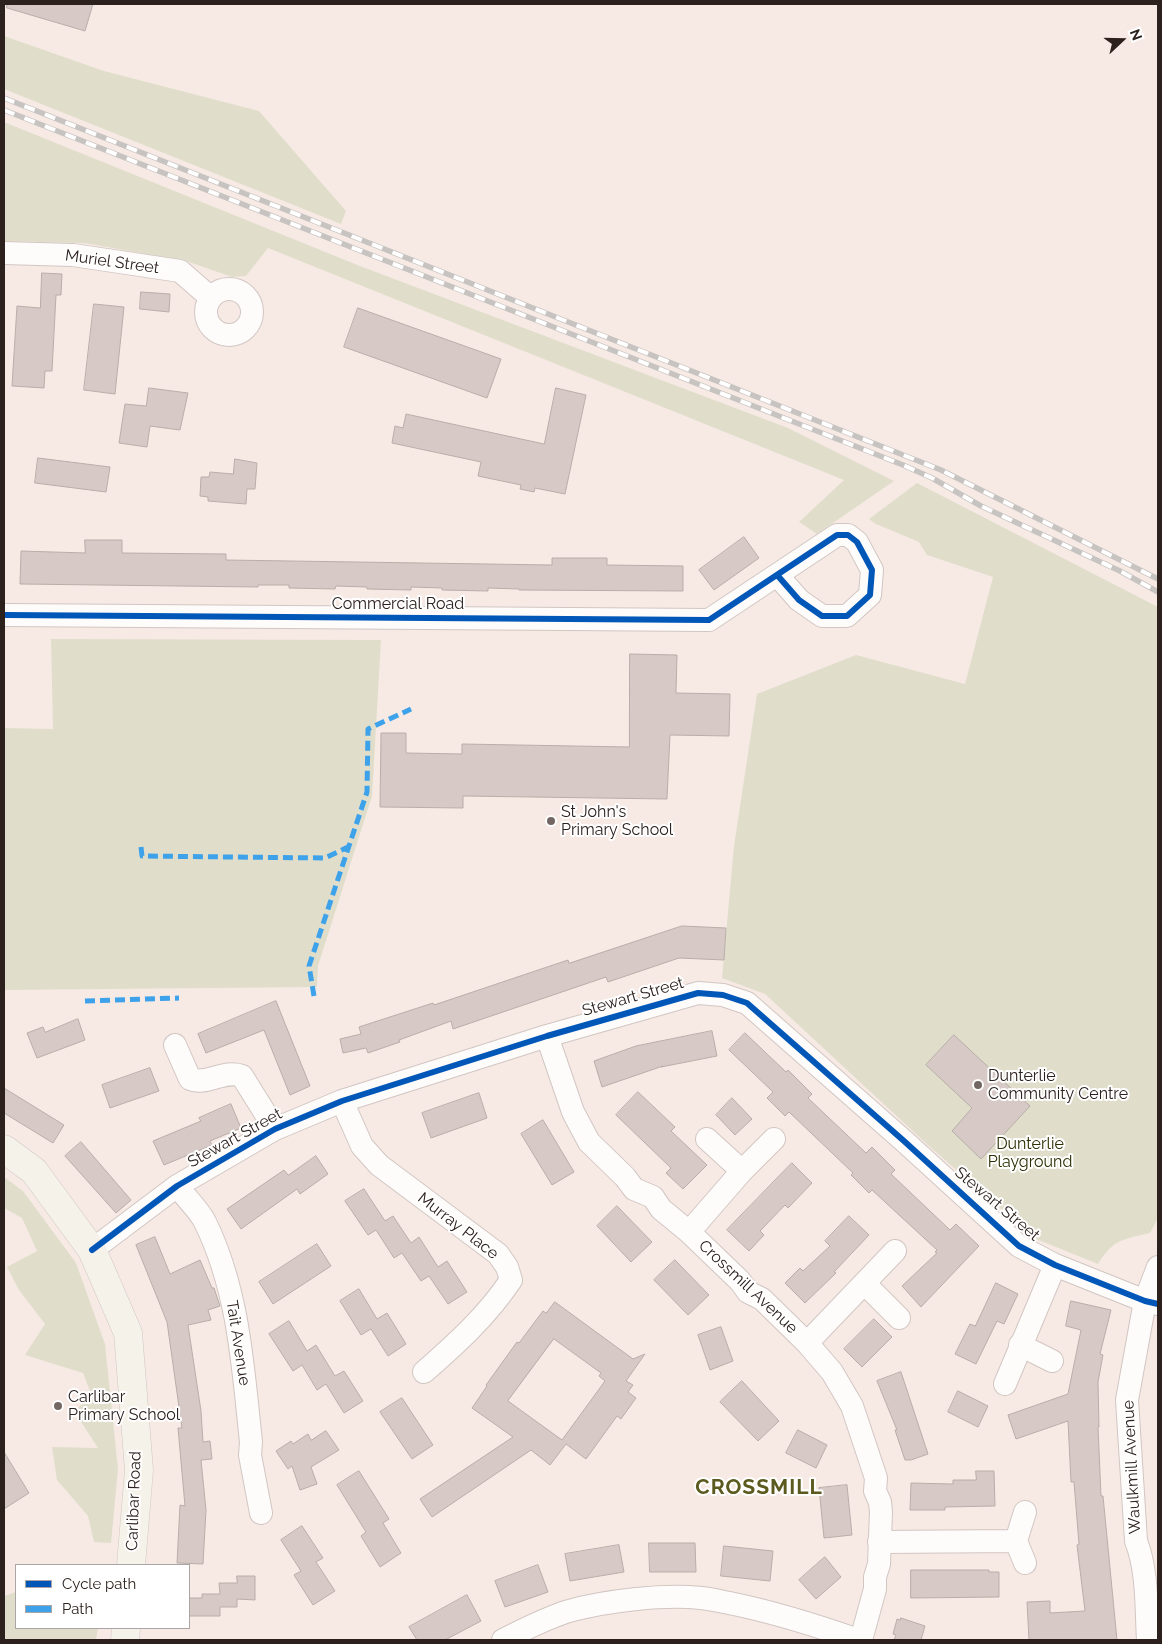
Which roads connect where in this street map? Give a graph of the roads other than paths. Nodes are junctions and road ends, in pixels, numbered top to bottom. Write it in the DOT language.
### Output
graph roads {
  1 [pos="4,253"];
  2 [pos="211,298"];
  3 [pos="778,576"];
  4 [pos="4,615"];
  5 [pos="547,1036"];
  6 [pos="175,1045"];
  7 [pos="342,1101"];
  8 [pos="275,1128"];
  9 [pos="707,1139"];
  10 [pos="774,1139"];
  11 [pos="4,1150"];
  12 [pos="742,1171"];
  13 [pos="177,1186"];
  14 [pos="689,1232"];
  15 [pos="92,1250"];
  16 [pos="895,1251"];
  17 [pos="1055,1266"];
  18 [pos="1158,1267"];
  19 [pos="865,1284"];
  20 [pos="1151,1303"];
  21 [pos="899,1318"];
  22 [pos="807,1343"];
  23 [pos="1020,1345"];
  24 [pos="1052,1361"];
  25 [pos="424,1372"];
  26 [pos="1005,1384"];
  27 [pos="1024,1512"];
  28 [pos="261,1513"];
  29 [pos="1016,1541"];
  30 [pos="879,1542"];
  31 [pos="1025,1563"];
  32 [pos="131,1564"];
  33 [pos="503,1640"];
  34 [pos="860,1640"];
  35 [pos="1148,1640"];
  1 -- 2 [label="street, Muriel Street"];
  3 -- 4 [label="street, Commercial Road"];
  5 -- 7 [label="street, Stewart Street"];
  5 -- 14 [label="street, Crossmill Avenue"];
  5 -- 17 [label="street, Stewart Street"];
  6 -- 8 [label="street"];
  7 -- 8 [label="street, Stewart Street"];
  7 -- 25 [label="street, Murray Place"];
  8 -- 13 [label="street, Stewart Street"];
  9 -- 12 [label="street"];
  10 -- 12 [label="street, Crossmill Avenue"];
  11 -- 15 [label="street, Carlibar Road"];
  12 -- 14 [label="street, Crossmill Avenue"];
  13 -- 15 [label="street, Stewart Street"];
  13 -- 28 [label="street, Tait Avenue"];
  14 -- 22 [label="street, Crossmill Avenue"];
  15 -- 32 [label="street, Carlibar Road"];
  16 -- 19 [label="street, Crossmill Avenue"];
  17 -- 20 [label="street, Stewart Street"];
  17 -- 23 [label="street"];
  18 -- 20 [label="street, Waulkmill Avenue"];
  19 -- 21 [label="street"];
  19 -- 22 [label="street, Crossmill Avenue"];
  20 -- 35 [label="street, Waulkmill Avenue"];
  22 -- 30 [label="street, Crossmill Avenue"];
  23 -- 24 [label="street"];
  23 -- 26 [label="street"];
  27 -- 29 [label="street"];
  29 -- 30 [label="street"];
  29 -- 31 [label="street"];
  30 -- 34 [label="street, Crossmill Avenue"];
  33 -- 34 [label="street"];
}
